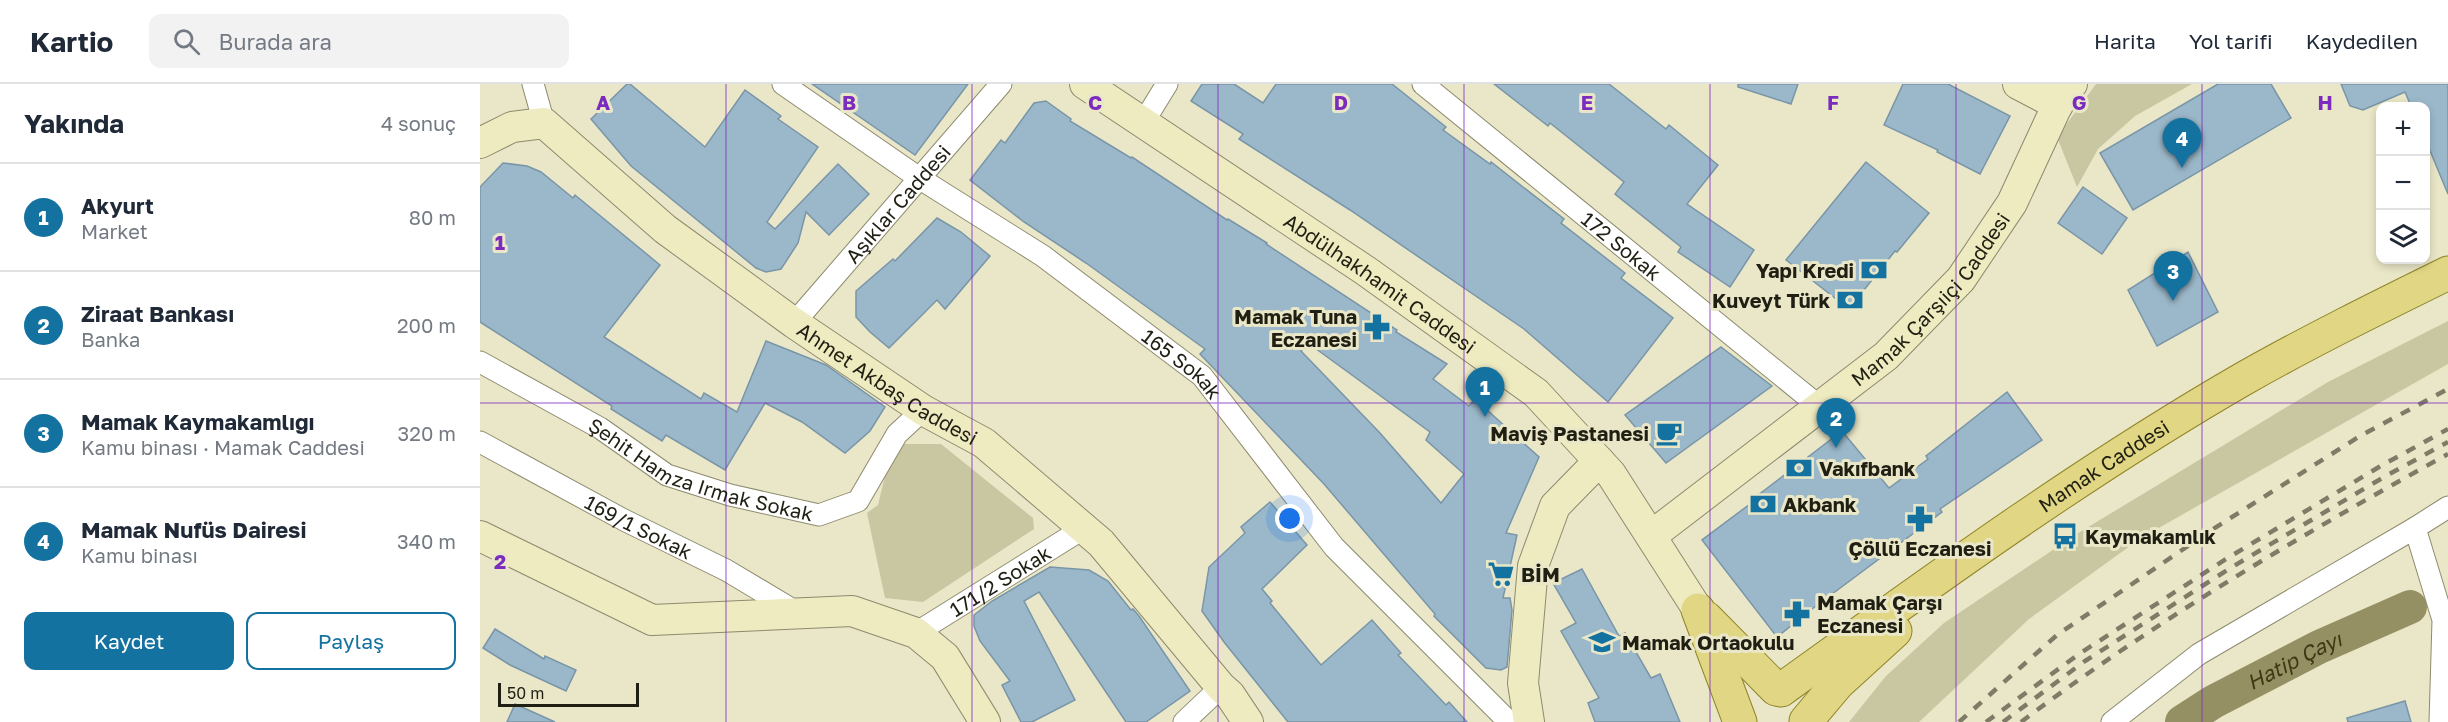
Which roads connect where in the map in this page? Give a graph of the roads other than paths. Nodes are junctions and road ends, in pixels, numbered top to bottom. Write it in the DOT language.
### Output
graph roads {
  1 [pos="532,84"];
  2 [pos="783,84"];
  3 [pos="1001,84"];
  4 [pos="1085,84"];
  5 [pos="1167,84"];
  6 [pos="1423,84"];
  7 [pos="2018,84"];
  8 [pos="2065,94"];
  9 [pos="544,123"];
  10 [pos="1143,123"];
  11 [pos="480,143"];
  12 [pos="919,178"];
  13 [pos="2448,273"];
  14 [pos="2448,295"];
  15 [pos="794,323"];
  16 [pos="481,369"];
  17 [pos="1820,407"];
  18 [pos="923,410"];
  19 [pos="480,442"];
  20 [pos="1599,461"];
  21 [pos="2448,507"];
  22 [pos="1084,528"];
  23 [pos="2415,528"];
  24 [pos="480,536"];
  25 [pos="1651,536"];
  26 [pos="1698,610"];
  27 [pos="798,614"];
  28 [pos="2446,619"];
  29 [pos="916,633"];
  30 [pos="1221,687"];
  31 [pos="1778,690"];
  32 [pos="985,722"];
  33 [pos="1184,722"];
  34 [pos="1248,722"];
  35 [pos="1509,722"];
  36 [pos="1529,722"];
  37 [pos="1741,722"];
  38 [pos="1806,722"];
  39 [pos="2112,722"];
  40 [pos="2440,722"];
  1 -- 9 [label="street"];
  2 -- 12 [label="street, 165 Sokak"];
  3 -- 12 [label="street, Aşıklar Caddesi"];
  4 -- 10 [label="street, Abdülhakhamit Caddesi"];
  5 -- 10 [label="street"];
  6 -- 17 [label="street, 172 Sokak"];
  7 -- 8 [label="street"];
  8 -- 17 [label="street, Mamak Çarşıiçi Caddesi"];
  9 -- 11 [label="street"];
  9 -- 15 [label="street, Ahmet Akbaş Caddesi"];
  10 -- 20 [label="street, Abdülhakhamit Caddesi"];
  12 -- 15 [label="street, Aşıklar Caddesi"];
  12 -- 35 [label="street, 165 Sokak"];
  13 -- 31 [label="main road, Mamak Caddesi"];
  14 -- 38 [label="main road, Mamak Caddesi"];
  15 -- 18 [label="street, Ahmet Akbaş Caddesi"];
  16 -- 18 [label="street, Şehit Hamza Irmak Sokak"];
  17 -- 25 [label="street, Mamak Çarşıiçi Caddesi"];
  18 -- 22 [label="street, Ahmet Akbaş Caddesi"];
  19 -- 27 [label="street, 169/1 Sokak"];
  20 -- 25 [label="street, Abdülhakhamit Caddesi"];
  20 -- 36 [label="street"];
  21 -- 23 [label="street"];
  22 -- 29 [label="street, 171/2 Sokak"];
  22 -- 30 [label="street, Ahmet Akbaş Caddesi"];
  23 -- 28 [label="street"];
  23 -- 39 [label="street"];
  24 -- 27 [label="street"];
  25 -- 26 [label="street, Abdülhakhamit Caddesi"];
  26 -- 31 [label="main road"];
  26 -- 37 [label="main road"];
  27 -- 29 [label="street"];
  28 -- 40 [label="street"];
  29 -- 32 [label="street"];
  30 -- 33 [label="street"];
  30 -- 34 [label="street, Ahmet Akbaş Caddesi"];
  31 -- 37 [label="main road"];
  31 -- 38 [label="main road"];
}
